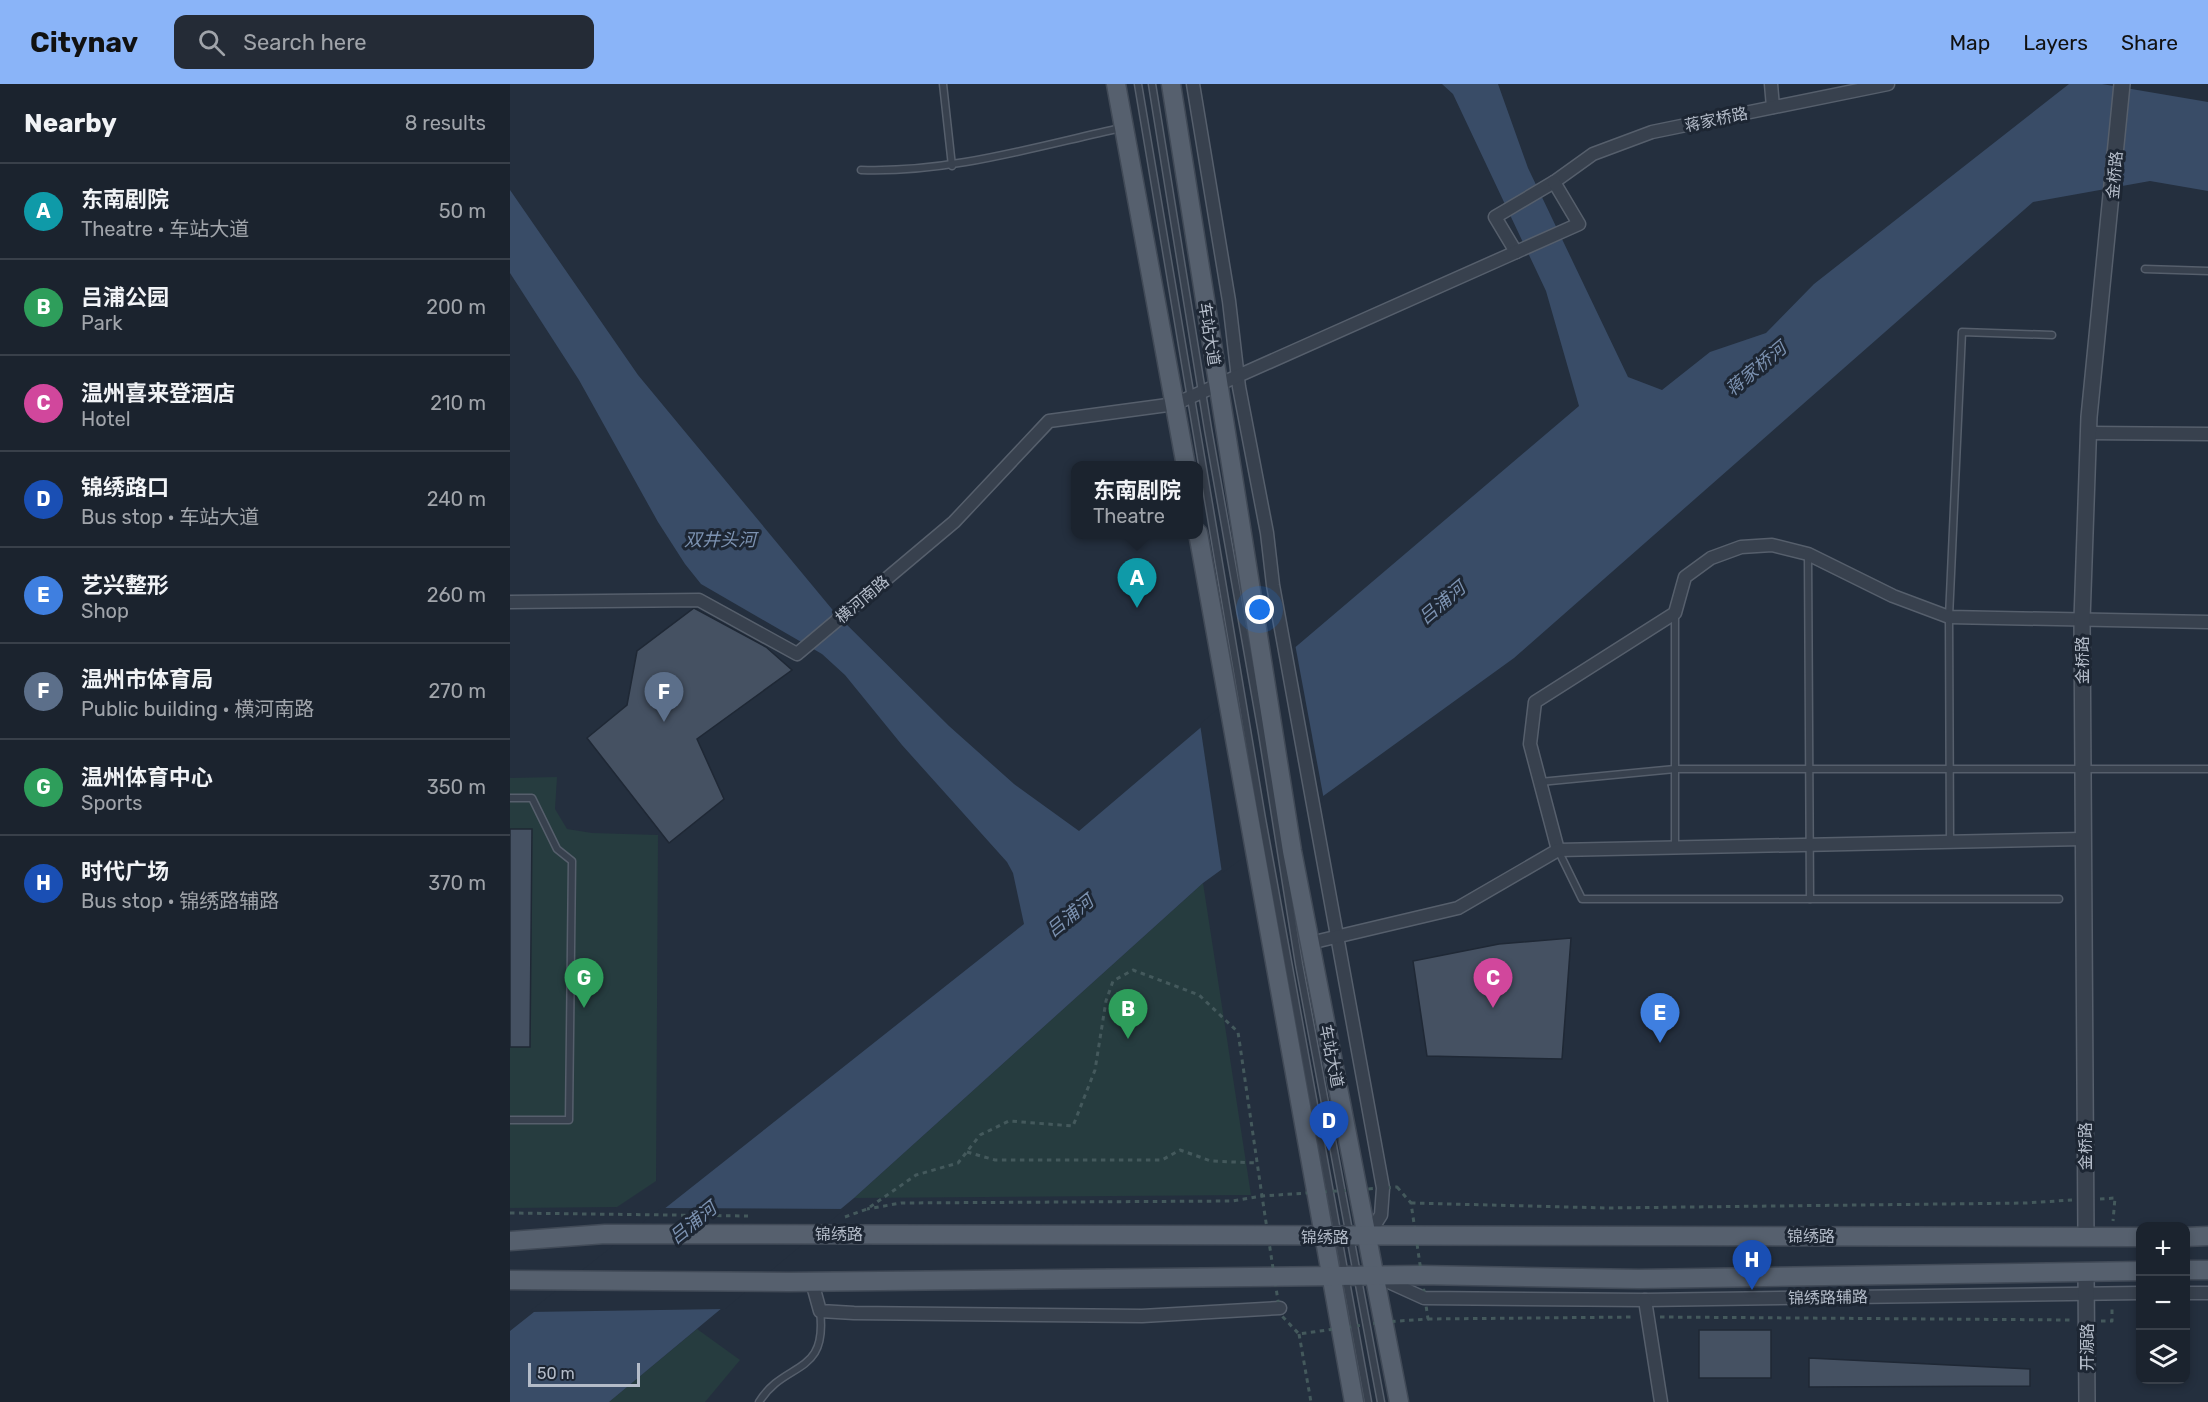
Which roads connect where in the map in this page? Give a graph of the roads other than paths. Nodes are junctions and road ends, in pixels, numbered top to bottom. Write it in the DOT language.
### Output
graph roads {
  1 [pos="943,84"];
  2 [pos="1116,84"];
  3 [pos="1138,84"];
  4 [pos="1152,84"];
  5 [pos="1171,84"];
  6 [pos="1193,84"];
  7 [pos="1771,84"];
  8 [pos="1888,84"];
  9 [pos="2122,84"];
  10 [pos="1773,107"];
  11 [pos="1124,127"];
  12 [pos="952,166"];
  13 [pos="861,170"];
  14 [pos="1554,183"];
  15 [pos="1516,252"];
  16 [pos="2145,269"];
  17 [pos="2208,271"];
  18 [pos="2052,335"];
  19 [pos="1238,375"];
  20 [pos="1197,394"];
  21 [pos="2089,433"];
  22 [pos="2208,434"];
  23 [pos="1187,461"];
  24 [pos="1199,539"];
  25 [pos="1808,555"];
  26 [pos="510,602"];
  27 [pos="1675,613"];
  28 [pos="1949,617"];
  29 [pos="2082,620"];
  30 [pos="2208,622"];
  31 [pos="1675,769"];
  32 [pos="1810,769"];
  33 [pos="1950,769"];
  34 [pos="2083,769"];
  35 [pos="2208,769"];
  36 [pos="1540,782"];
  37 [pos="510,798"];
  38 [pos="2083,839"];
  39 [pos="1950,842"];
  40 [pos="1810,845"];
  41 [pos="1675,848"];
  42 [pos="1558,850"];
  43 [pos="1810,899"];
  44 [pos="2059,899"];
  45 [pos="1339,937"];
  46 [pos="1310,943"];
  47 [pos="510,1120"];
  48 [pos="2208,1236"];
  49 [pos="2136,1237"];
  50 [pos="2190,1237"];
  51 [pos="1345,1238"];
  52 [pos="2086,1238"];
  53 [pos="510,1241"];
  54 [pos="2190,1270"];
  55 [pos="2208,1270"];
  56 [pos="2136,1271"];
  57 [pos="2086,1272"];
  58 [pos="1353,1277"];
  59 [pos="510,1280"];
  60 [pos="812,1282"];
  61 [pos="2086,1293"];
  62 [pos="2136,1293"];
  63 [pos="2190,1293"];
  64 [pos="2208,1293"];
  65 [pos="1645,1300"];
  66 [pos="1280,1308"];
  67 [pos="820,1311"];
  68 [pos="759,1402"];
  69 [pos="1354,1402"];
  70 [pos="1368,1402"];
  71 [pos="1381,1402"];
  72 [pos="1399,1402"];
  73 [pos="1661,1402"];
  74 [pos="2087,1402"];
  1 -- 12 [label="lane"];
  2 -- 11 [label="main road, 车站大道"];
  3 -- 20 [label="lane"];
  4 -- 20 [label="lane"];
  5 -- 20 [label="main road, 车站大道"];
  6 -- 19 [label="street"];
  7 -- 10 [label="street"];
  8 -- 10 [label="street, 蒋家桥路"];
  9 -- 21 [label="street, 金桥路"];
  10 -- 14 [label="street, 蒋家桥路"];
  11 -- 12 [label="lane"];
  11 -- 20 [label="main road, 车站大道"];
  12 -- 13 [label="lane"];
  14 -- 15 [label="street, 蒋家桥路"];
  14 -- 15 [label="street, 横河南路"];
  15 -- 19 [label="street, 横河南路"];
  16 -- 17 [label="lane"];
  18 -- 28 [label="lane"];
  19 -- 20 [label="street, 横河南路"];
  19 -- 45 [label="street"];
  20 -- 23 [label="main road, 车站大道"];
  20 -- 26 [label="street, 横河南路"];
  20 -- 46 [label="main road, 车站大道"];
  20 -- 51 [label="lane"];
  20 -- 51 [label="lane"];
  21 -- 22 [label="street"];
  21 -- 29 [label="street, 金桥路"];
  24 -- 51 [label="main road, 车站大道"];
  25 -- 27 [label="street"];
  25 -- 28 [label="street"];
  25 -- 32 [label="lane"];
  27 -- 31 [label="lane"];
  27 -- 36 [label="street"];
  28 -- 29 [label="street"];
  28 -- 33 [label="lane"];
  29 -- 30 [label="street"];
  29 -- 34 [label="street, 金桥路"];
  31 -- 32 [label="lane"];
  31 -- 36 [label="lane"];
  31 -- 41 [label="lane"];
  32 -- 33 [label="lane"];
  32 -- 40 [label="lane"];
  33 -- 34 [label="lane"];
  33 -- 39 [label="lane"];
  34 -- 35 [label="lane"];
  34 -- 38 [label="street, 金桥路"];
  36 -- 42 [label="street"];
  37 -- 47 [label="lane"];
  38 -- 39 [label="street"];
  38 -- 52 [label="street, 金桥路"];
  39 -- 40 [label="street"];
  40 -- 41 [label="street"];
  40 -- 43 [label="lane"];
  41 -- 42 [label="street"];
  42 -- 43 [label="lane"];
  42 -- 45 [label="street"];
  43 -- 44 [label="lane"];
  45 -- 46 [label="street"];
  45 -- 51 [label="street"];
  46 -- 51 [label="main road, 车站大道"];
  48 -- 50 [label="main road"];
  49 -- 52 [label="main road, 锦绣路"];
  51 -- 52 [label="main road, 锦绣路"];
  51 -- 53 [label="main road, 锦绣路"];
  51 -- 58 [label="main road, 车站大道"];
  51 -- 58 [label="main road, 车站大道"];
  54 -- 55 [label="main road"];
  56 -- 57 [label="main road"];
  57 -- 58 [label="main road"];
  57 -- 61 [label="street, 开源路"];
  58 -- 60 [label="main road"];
  58 -- 65 [label="street, 锦绣路辅路"];
  58 -- 69 [label="main road, 车站大道"];
  58 -- 70 [label="lane"];
  58 -- 71 [label="lane"];
  58 -- 72 [label="main road, 车站大道"];
  59 -- 60 [label="main road"];
  60 -- 67 [label="street"];
  61 -- 62 [label="street, 锦绣路辅路"];
  61 -- 65 [label="street, 锦绣路辅路"];
  61 -- 74 [label="street, 开源路"];
  63 -- 64 [label="street"];
  65 -- 73 [label="street"];
  66 -- 67 [label="street"];
  67 -- 68 [label="lane"];
}
